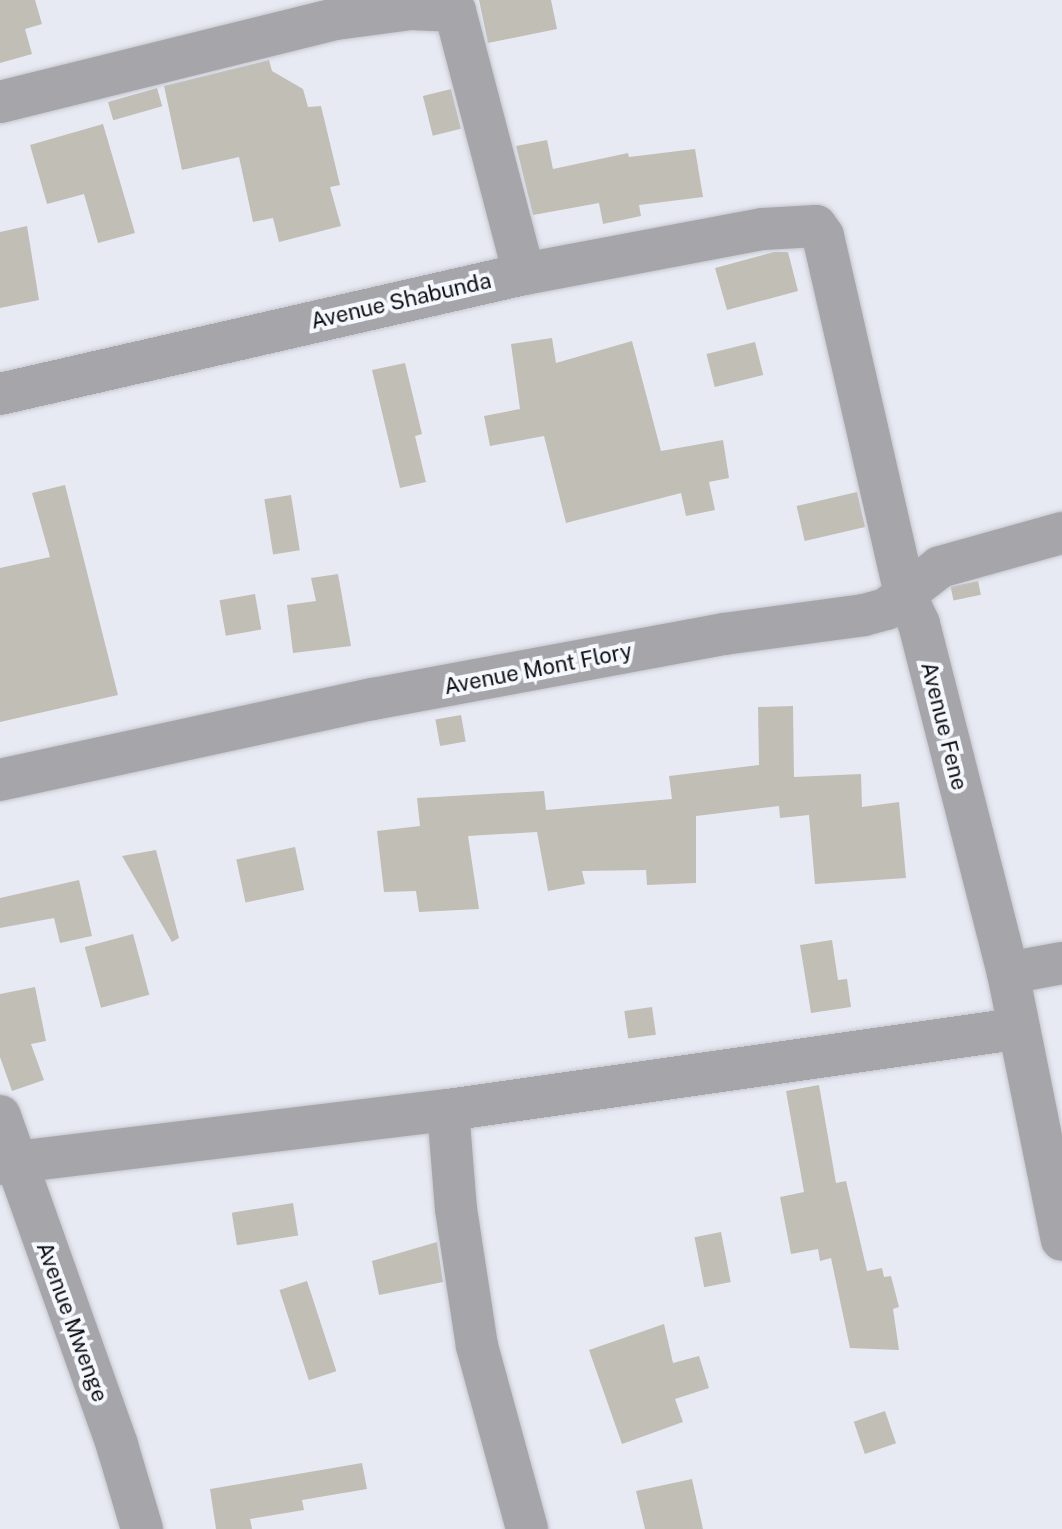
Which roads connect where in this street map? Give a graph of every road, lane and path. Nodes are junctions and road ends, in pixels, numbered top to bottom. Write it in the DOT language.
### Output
graph roads {
  1 [pos="0,102"];
  2 [pos="806,223"];
  3 [pos="524,274"];
  4 [pos="0,394"];
  5 [pos="1062,533"];
  6 [pos="905,594"];
  7 [pos="0,780"];
  8 [pos="1062,963"];
  9 [pos="1008,973"];
  10 [pos="1015,1029"];
  11 [pos="448,1110"];
  12 [pos="0,1116"];
  13 [pos="7,1163"];
  14 [pos="1062,1240"];
  15 [pos="142,1529"];
  16 [pos="527,1529"];
  1 -- 3 [label="street"];
  2 -- 3 [label="street, Avenue Shabunda"];
  2 -- 6 [label="street, Avenue Fene"];
  3 -- 4 [label="street, Avenue Shabunda"];
  5 -- 6 [label="street, Avenue Mont Flory"];
  6 -- 7 [label="street, Avenue Mont Flory"];
  6 -- 9 [label="street, Avenue Fene"];
  8 -- 9 [label="street"];
  9 -- 10 [label="street, Avenue Fene"];
  10 -- 11 [label="street"];
  10 -- 14 [label="street, Avenue Fene"];
  11 -- 13 [label="street"];
  11 -- 16 [label="street"];
  12 -- 13 [label="street, Avenue Mwenge"];
  13 -- 15 [label="street, Avenue Mwenge"];
}
